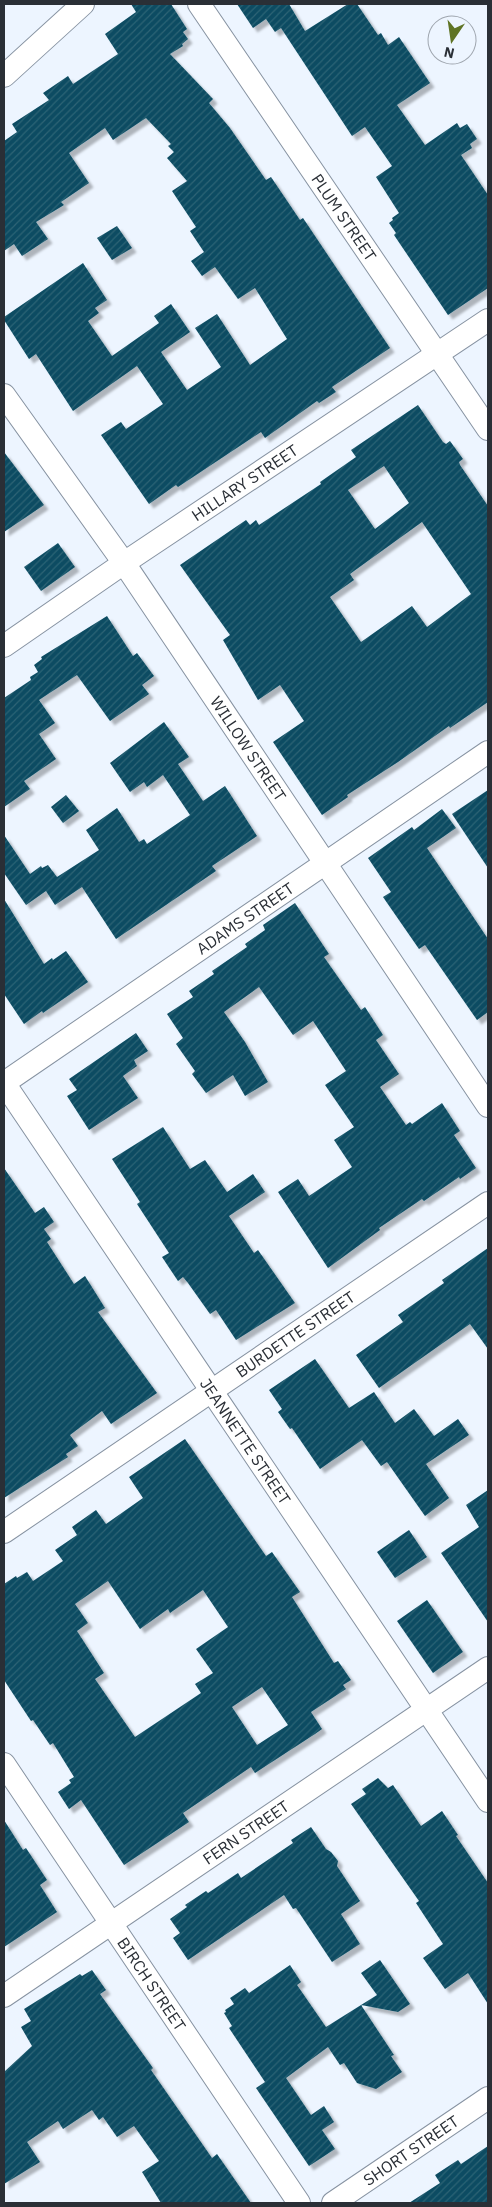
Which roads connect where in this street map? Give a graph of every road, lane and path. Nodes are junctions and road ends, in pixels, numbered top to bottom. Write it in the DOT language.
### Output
graph roads {
  1 [pos="83,4"];
  2 [pos="199,4"];
  3 [pos="4,76"];
  4 [pos="488,320"];
  5 [pos="437,354"];
  6 [pos="4,395"];
  7 [pos="488,429"];
  8 [pos="124,563"];
  9 [pos="4,646"];
  10 [pos="488,752"];
  11 [pos="325,864"];
  12 [pos="4,1083"];
  13 [pos="488,1106"];
  14 [pos="488,1203"];
  15 [pos="211,1391"];
  16 [pos="4,1532"];
  17 [pos="488,1668"];
  18 [pos="426,1710"];
  19 [pos="4,1764"];
  20 [pos="488,1802"];
  21 [pos="111,1924"];
  22 [pos="4,1996"];
  23 [pos="488,2098"];
  24 [pos="299,2203"];
  25 [pos="333,2203"];
  1 -- 3 [label="street"];
  2 -- 5 [label="street, PLUM STREET"];
  4 -- 5 [label="street, HILLARY STREET"];
  5 -- 7 [label="street, PLUM STREET"];
  5 -- 8 [label="street, HILLARY STREET"];
  6 -- 8 [label="street, WILLOW STREET"];
  8 -- 9 [label="street, HILLARY STREET"];
  8 -- 11 [label="street, WILLOW STREET"];
  10 -- 11 [label="street, ADAMS STREET"];
  11 -- 12 [label="street, ADAMS STREET"];
  11 -- 13 [label="street, WILLOW STREET"];
  12 -- 15 [label="street, JEANNETTE STREET"];
  14 -- 15 [label="street, BURDETTE STREET"];
  15 -- 16 [label="street, BURDETTE STREET"];
  15 -- 18 [label="street, JEANNETTE STREET"];
  17 -- 18 [label="street, FERN STREET"];
  18 -- 20 [label="street, JEANNETTE STREET"];
  18 -- 21 [label="street, FERN STREET"];
  19 -- 21 [label="street, BIRCH STREET"];
  21 -- 22 [label="street, FERN STREET"];
  21 -- 24 [label="street, BIRCH STREET"];
  23 -- 25 [label="street, SHORT STREET"];
}
